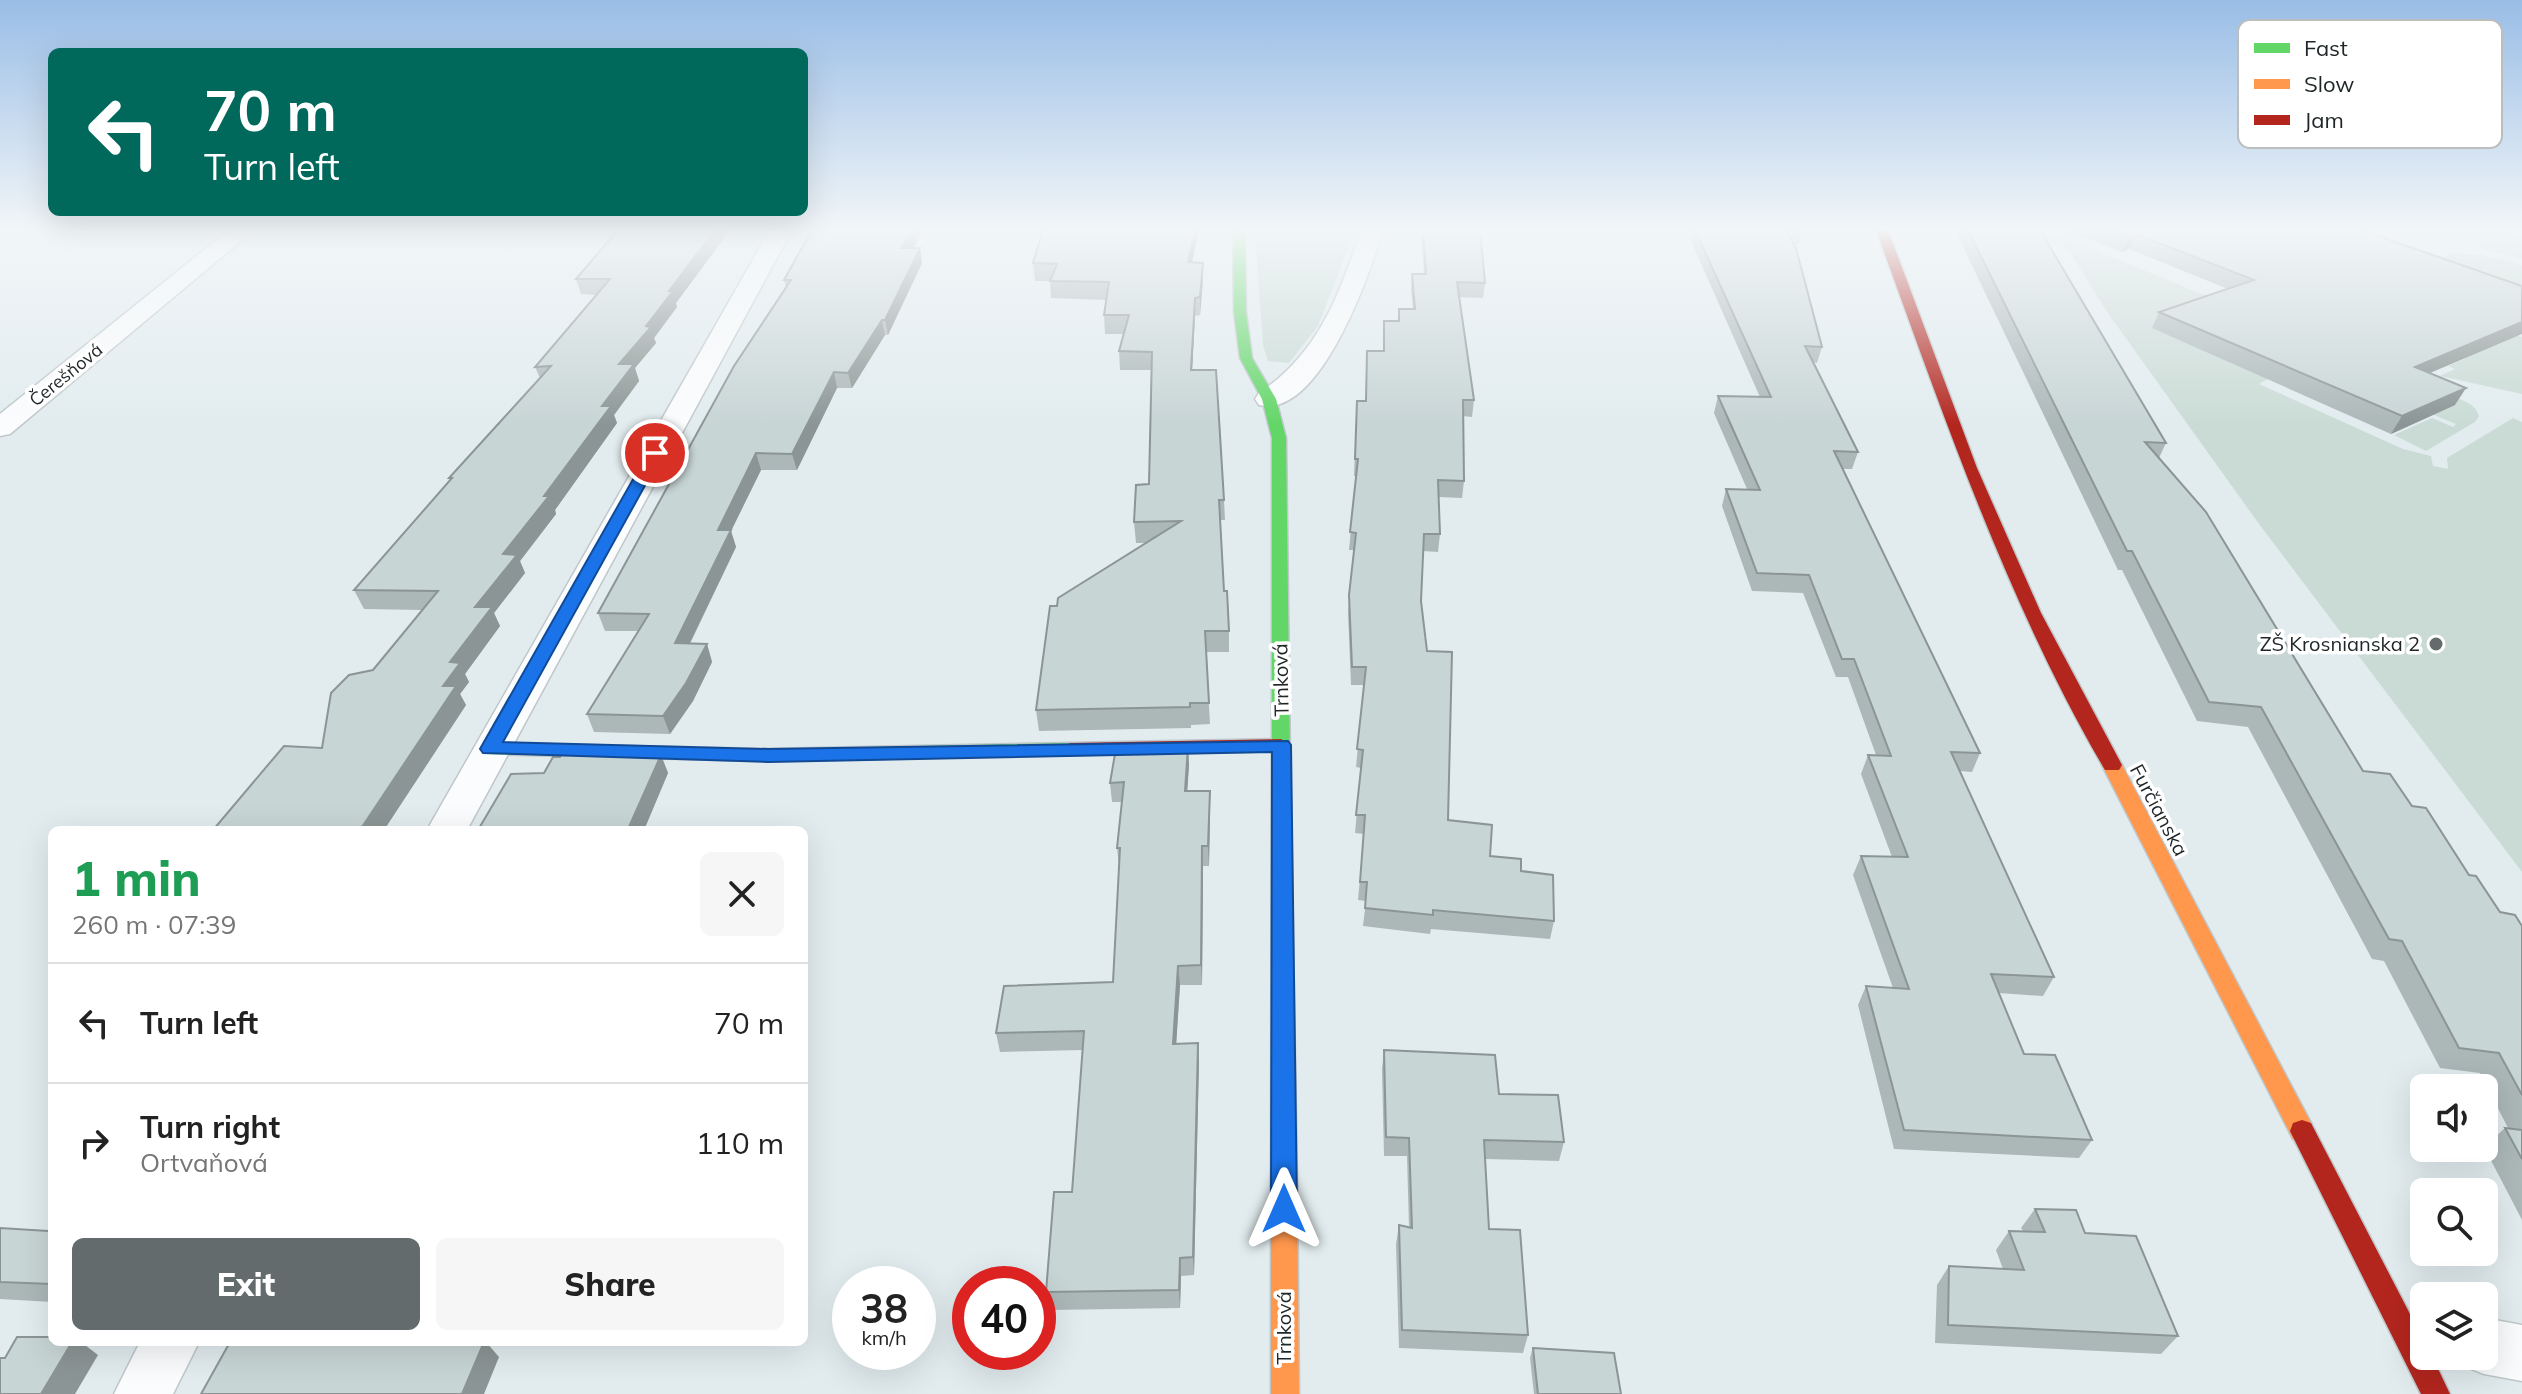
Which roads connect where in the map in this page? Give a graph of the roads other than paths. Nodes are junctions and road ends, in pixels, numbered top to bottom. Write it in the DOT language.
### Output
graph roads {
  1 [pos="163,295"];
  2 [pos="745,295"];
  3 [pos="1240,295"];
  4 [pos="1347,295"];
  5 [pos="1906,295"];
  6 [pos="1269,399"];
  7 [pos="0,428"];
  8 [pos="1281,745"];
  9 [pos="490,749"];
  10 [pos="449,826"];
  11 [pos="2410,1326"];
  12 [pos="169,1346"];
  13 [pos="2498,1349"];
  14 [pos="2522,1353"];
  15 [pos="2428,1370"];
  16 [pos="142,1394"];
  17 [pos="1285,1394"];
  18 [pos="2436,1394"];
  1 -- 7 [label="street, Čerešňová"];
  2 -- 9 [label="street"];
  3 -- 6 [label="street, Trnková"];
  4 -- 6 [label="street"];
  5 -- 11 [label="street, Furčianska"];
  6 -- 8 [label="street, Trnková"];
  8 -- 9 [label="street"];
  8 -- 17 [label="street, Trnková"];
  9 -- 10 [label="street"];
  12 -- 16 [label="street"];
  13 -- 14 [label="street"];
  15 -- 18 [label="street, Furčianska"];
}
